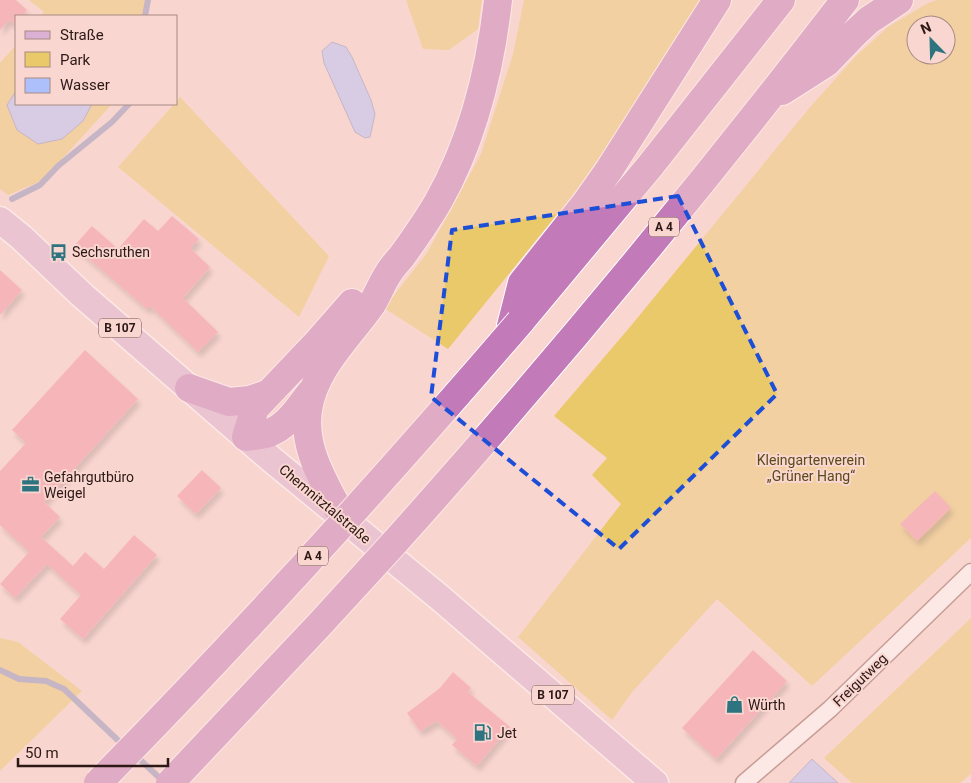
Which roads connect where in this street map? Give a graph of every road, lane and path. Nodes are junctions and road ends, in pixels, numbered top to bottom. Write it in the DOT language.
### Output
graph roads {
  1 [pos="498,0"];
  2 [pos="717,0"];
  3 [pos="781,0"];
  4 [pos="844,0"];
  5 [pos="899,0"];
  6 [pos="768,100"];
  7 [pos="0,220"];
  8 [pos="388,274"];
  9 [pos="514,324"];
  10 [pos="190,388"];
  11 [pos="311,392"];
  12 [pos="267,394"];
  13 [pos="246,437"];
  14 [pos="344,519"];
  15 [pos="971,572"];
  16 [pos="98,783"];
  17 [pos="170,783"];
  18 [pos="655,783"];
  19 [pos="744,783"];
  1 -- 8 [label="highway"];
  2 -- 9 [label="highway"];
  3 -- 9 [label="highway, A 4"];
  4 -- 6 [label="highway, A 4"];
  5 -- 6 [label="highway"];
  6 -- 17 [label="highway, A 4, bridge"];
  7 -- 10 [label="main road, Chemnitztalstraße / B 107"];
  8 -- 11 [label="highway"];
  8 -- 12 [label="highway"];
  9 -- 16 [label="highway, A 4, bridge"];
  10 -- 12 [label="highway"];
  10 -- 13 [label="main road, Chemnitztalstraße / B 107"];
  11 -- 13 [label="highway"];
  11 -- 14 [label="highway"];
  12 -- 13 [label="highway"];
  13 -- 14 [label="main road, Chemnitztalstraße / B 107"];
  14 -- 18 [label="main road, Chemnitztalstraße / B 107"];
  15 -- 19 [label="street, Freigutweg"];
}
